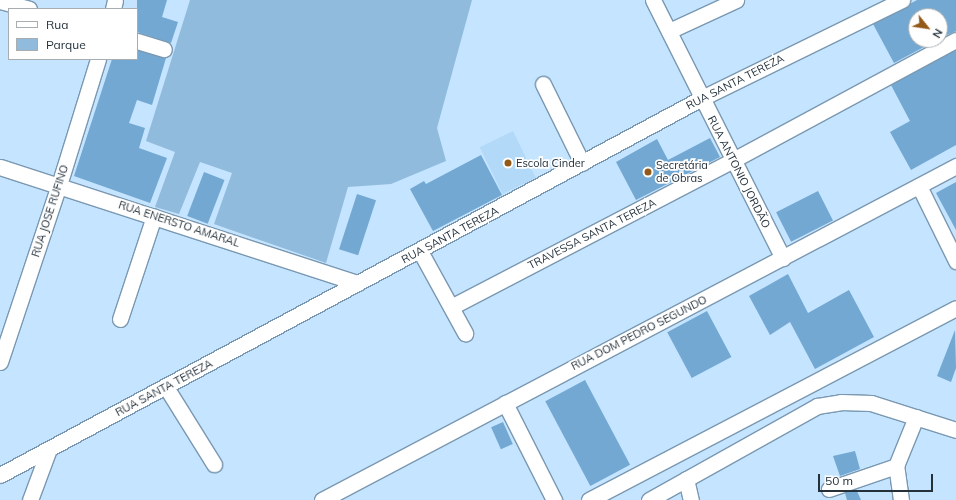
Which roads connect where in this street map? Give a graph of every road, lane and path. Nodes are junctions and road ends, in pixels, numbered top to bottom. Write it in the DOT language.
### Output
graph roads {
  1 [pos="653,0"];
  2 [pos="736,0"];
  3 [pos="902,0"];
  4 [pos="0,1"];
  5 [pos="25,8"];
  6 [pos="669,31"];
  7 [pos="956,40"];
  8 [pos="138,41"];
  9 [pos="164,49"];
  10 [pos="98,60"];
  11 [pos="542,84"];
  12 [pos="702,98"];
  13 [pos="733,160"];
  14 [pos="582,163"];
  15 [pos="956,166"];
  16 [pos="0,167"];
  17 [pos="59,185"];
  18 [pos="919,186"];
  19 [pos="154,216"];
  20 [pos="420,251"];
  21 [pos="783,258"];
  22 [pos="956,261"];
  23 [pos="358,283"];
  24 [pos="451,307"];
  25 [pos="956,308"];
  26 [pos="120,319"];
  27 [pos="466,333"];
  28 [pos="0,362"];
  29 [pos="166,387"];
  30 [pos="505,403"];
  31 [pos="916,417"];
  32 [pos="956,430"];
  33 [pos="49,449"];
  34 [pos="214,464"];
  35 [pos="896,466"];
  36 [pos="0,475"];
  37 [pos="686,479"];
  38 [pos="829,488"];
  39 [pos="30,500"];
  40 [pos="322,500"];
  41 [pos="554,500"];
  42 [pos="589,500"];
  43 [pos="649,500"];
  44 [pos="691,500"];
  45 [pos="901,500"];
  1 -- 6 [label="street, RUA ANTONIO JORDÃO"];
  2 -- 6 [label="street"];
  3 -- 12 [label="street, RUA SANTA TEREZA"];
  4 -- 5 [label="street"];
  6 -- 12 [label="street, RUA ANTONIO JORDÃO"];
  7 -- 13 [label="street, TRAVESSA SANTA TEREZA"];
  8 -- 9 [label="street"];
  10 -- 17 [label="street, RUA JOSE RUFINO"];
  11 -- 14 [label="street"];
  12 -- 13 [label="street, RUA ANTONIO JORDÃO"];
  12 -- 14 [label="street, RUA SANTA TEREZA"];
  13 -- 21 [label="street, RUA ANTONIO JORDÃO"];
  13 -- 24 [label="street, TRAVESSA SANTA TEREZA"];
  14 -- 20 [label="street, RUA SANTA TEREZA"];
  15 -- 18 [label="street, RUA DOM PEDRO SEGUNDO"];
  16 -- 17 [label="street, RUA ENERSTO AMARAL"];
  17 -- 19 [label="street, RUA ENERSTO AMARAL"];
  17 -- 28 [label="street, RUA JOSE RUFINO"];
  18 -- 21 [label="street, RUA DOM PEDRO SEGUNDO"];
  18 -- 22 [label="street"];
  19 -- 23 [label="street, RUA ENERSTO AMARAL"];
  19 -- 26 [label="street"];
  20 -- 23 [label="street, RUA SANTA TEREZA"];
  20 -- 24 [label="street"];
  21 -- 30 [label="street, RUA DOM PEDRO SEGUNDO"];
  23 -- 29 [label="street, RUA SANTA TEREZA"];
  24 -- 27 [label="street"];
  25 -- 42 [label="street"];
  29 -- 33 [label="street, RUA SANTA TEREZA"];
  29 -- 34 [label="street"];
  30 -- 40 [label="street, RUA DOM PEDRO SEGUNDO"];
  30 -- 41 [label="street"];
  31 -- 32 [label="street"];
  31 -- 35 [label="street"];
  31 -- 37 [label="street"];
  33 -- 36 [label="street, RUA SANTA TEREZA"];
  33 -- 39 [label="street"];
  35 -- 38 [label="street"];
  35 -- 45 [label="street"];
  37 -- 43 [label="street"];
  37 -- 44 [label="street"];
}
